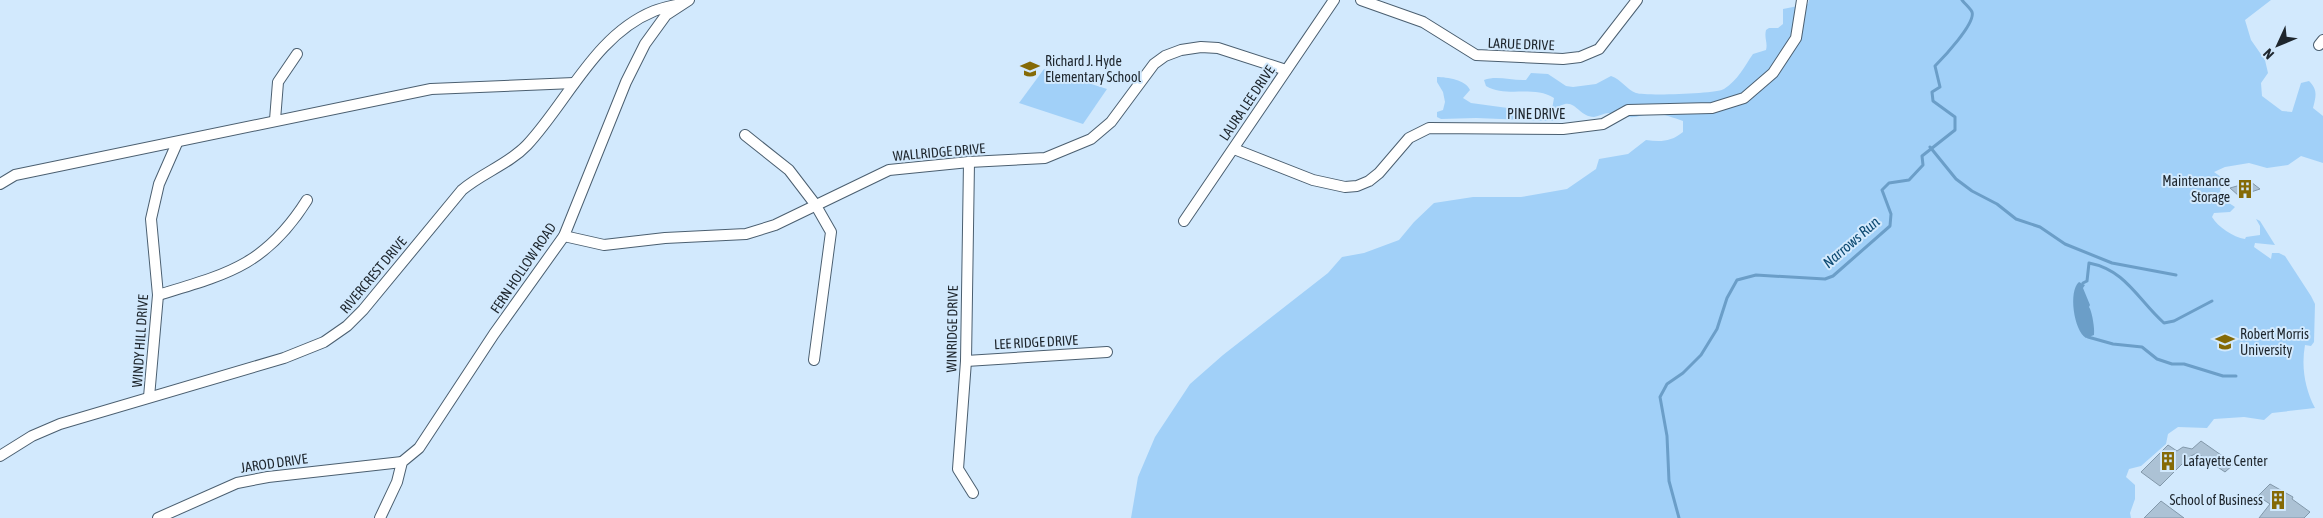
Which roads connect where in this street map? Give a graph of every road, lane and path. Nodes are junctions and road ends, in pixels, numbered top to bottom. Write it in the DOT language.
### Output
graph roads {
  1 [pos="1334,0"];
  2 [pos="1362,0"];
  3 [pos="1637,0"];
  4 [pos="1802,0"];
  5 [pos="684,2"];
  6 [pos="640,18"];
  7 [pos="658,24"];
  8 [pos="297,54"];
  9 [pos="1286,70"];
  10 [pos="574,83"];
  11 [pos="275,120"];
  12 [pos="745,135"];
  13 [pos="177,143"];
  14 [pos="1234,149"];
  15 [pos="968,162"];
  16 [pos="0,184"];
  17 [pos="307,200"];
  18 [pos="815,204"];
  19 [pos="1184,221"];
  20 [pos="564,236"];
  21 [pos="158,295"];
  22 [pos="1107,352"];
  23 [pos="814,360"];
  24 [pos="966,361"];
  25 [pos="149,397"];
  26 [pos="0,456"];
  27 [pos="402,462"];
  28 [pos="973,493"];
  29 [pos="158,518"];
  30 [pos="380,518"];
  1 -- 9 [label="street, LAURA LEE DRIVE"];
  2 -- 3 [label="street, LARUE DRIVE"];
  4 -- 14 [label="street, PINE DRIVE"];
  5 -- 6 [label="street, RIVERCREST DRIVE"];
  5 -- 7 [label="street, FERN HOLLOW ROAD"];
  6 -- 7 [label="street"];
  6 -- 10 [label="street, RIVERCREST DRIVE"];
  7 -- 20 [label="street, FERN HOLLOW ROAD"];
  8 -- 11 [label="street"];
  9 -- 14 [label="street, LAURA LEE DRIVE"];
  9 -- 15 [label="street, WALLRIDGE DRIVE"];
  10 -- 11 [label="street"];
  10 -- 25 [label="street, RIVERCREST DRIVE"];
  11 -- 13 [label="street"];
  12 -- 18 [label="street"];
  13 -- 16 [label="street"];
  13 -- 21 [label="street, WINDY HILL DRIVE"];
  14 -- 19 [label="street, LAURA LEE DRIVE"];
  15 -- 18 [label="street, WALLRIDGE DRIVE"];
  15 -- 24 [label="street, WINRIDGE DRIVE"];
  17 -- 21 [label="street"];
  18 -- 20 [label="street, WALLRIDGE DRIVE"];
  18 -- 23 [label="street"];
  20 -- 27 [label="street, FERN HOLLOW ROAD"];
  21 -- 25 [label="street, WINDY HILL DRIVE"];
  22 -- 24 [label="street, LEE RIDGE DRIVE"];
  24 -- 28 [label="street, WINRIDGE DRIVE"];
  25 -- 26 [label="street, RIVERCREST DRIVE"];
  27 -- 29 [label="street, JAROD DRIVE"];
  27 -- 30 [label="street"];
}
